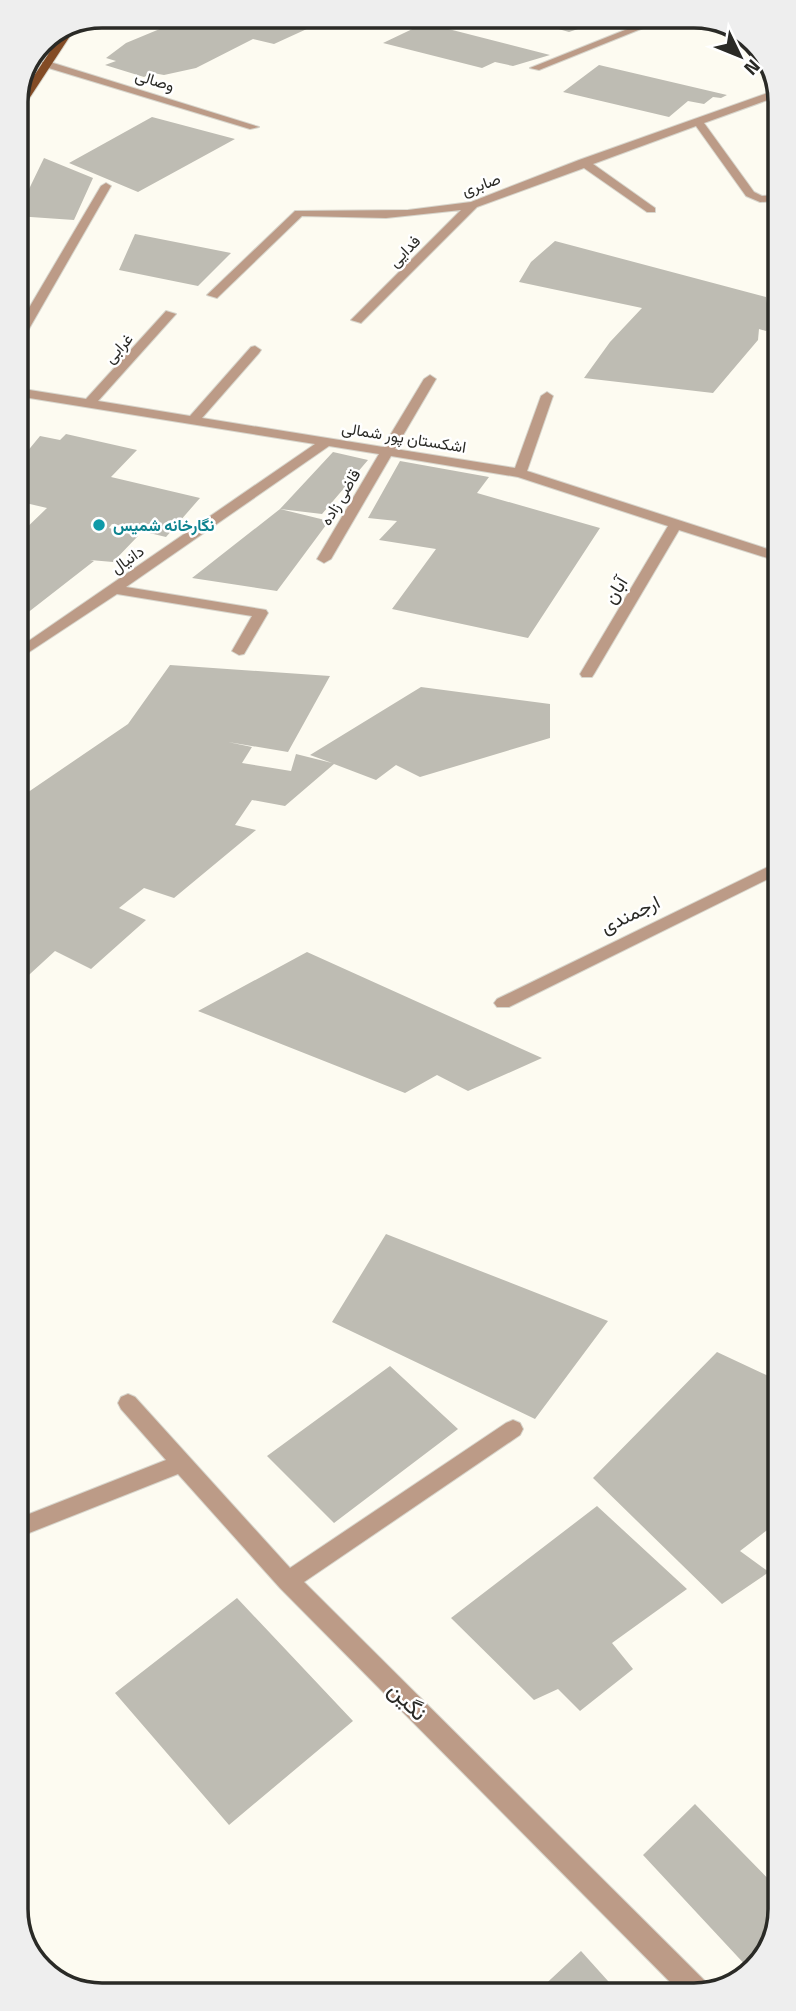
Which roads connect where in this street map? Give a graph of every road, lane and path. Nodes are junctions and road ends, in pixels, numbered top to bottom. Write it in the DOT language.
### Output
graph roads {
  1 [pos="637,28"];
  2 [pos="63,39"];
  3 [pos="46,64"];
  4 [pos="534,68"];
  5 [pos="30,90"];
  6 [pos="767,96"];
  7 [pos="697,121"];
  8 [pos="254,127"];
  9 [pos="583,162"];
  10 [pos="106,186"];
  11 [pos="768,198"];
  12 [pos="473,205"];
  13 [pos="650,210"];
  14 [pos="213,295"];
  15 [pos="170,314"];
  16 [pos="28,320"];
  17 [pos="357,320"];
  18 [pos="255,350"];
  19 [pos="430,379"];
  20 [pos="28,394"];
  21 [pos="547,396"];
  22 [pos="89,403"];
  23 [pos="193,420"];
  24 [pos="326,442"];
  25 [pos="387,452"];
  26 [pos="520,473"];
  27 [pos="676,525"];
  28 [pos="768,554"];
  29 [pos="324,559"];
  30 [pos="115,589"];
  31 [pos="28,648"];
  32 [pos="239,650"];
  33 [pos="587,674"];
  34 [pos="768,872"];
  35 [pos="503,1003"];
  36 [pos="128,1404"];
  37 [pos="513,1429"];
  38 [pos="180,1462"];
  39 [pos="28,1524"];
  40 [pos="288,1581"];
  41 [pos="689,1983"];
  1 -- 4 [label="street"];
  2 -- 3 [label="main road"];
  3 -- 5 [label="main road"];
  3 -- 8 [label="street, وصالی"];
  6 -- 7 [label="street, صابری"];
  7 -- 9 [label="street, صابری"];
  7 -- 11 [label="street"];
  9 -- 12 [label="street, صابری"];
  9 -- 13 [label="street"];
  10 -- 16 [label="street"];
  12 -- 14 [label="street, صابری"];
  12 -- 17 [label="street, فدایی"];
  15 -- 22 [label="street, غرابی"];
  18 -- 23 [label="street"];
  19 -- 25 [label="street, قاضی زاده"];
  20 -- 22 [label="street, اشکستان پور شمالی"];
  21 -- 26 [label="street"];
  22 -- 23 [label="street, اشکستان پور شمالی"];
  23 -- 24 [label="street, اشکستان پور شمالی"];
  24 -- 25 [label="street, اشکستان پور شمالی"];
  24 -- 30 [label="street, دانیال"];
  25 -- 26 [label="street, اشکستان پور شمالی"];
  25 -- 29 [label="street, قاضی زاده"];
  26 -- 27 [label="street, اشکستان پور شمالی"];
  27 -- 28 [label="street, اشکستان پور شمالی"];
  27 -- 33 [label="street, آبان"];
  30 -- 31 [label="street, دانیال"];
  30 -- 32 [label="street"];
  34 -- 35 [label="street, ارجمندی"];
  36 -- 38 [label="street, نگین"];
  37 -- 40 [label="street"];
  38 -- 39 [label="street"];
  38 -- 40 [label="street, نگین"];
  40 -- 41 [label="street, نگین"];
}
